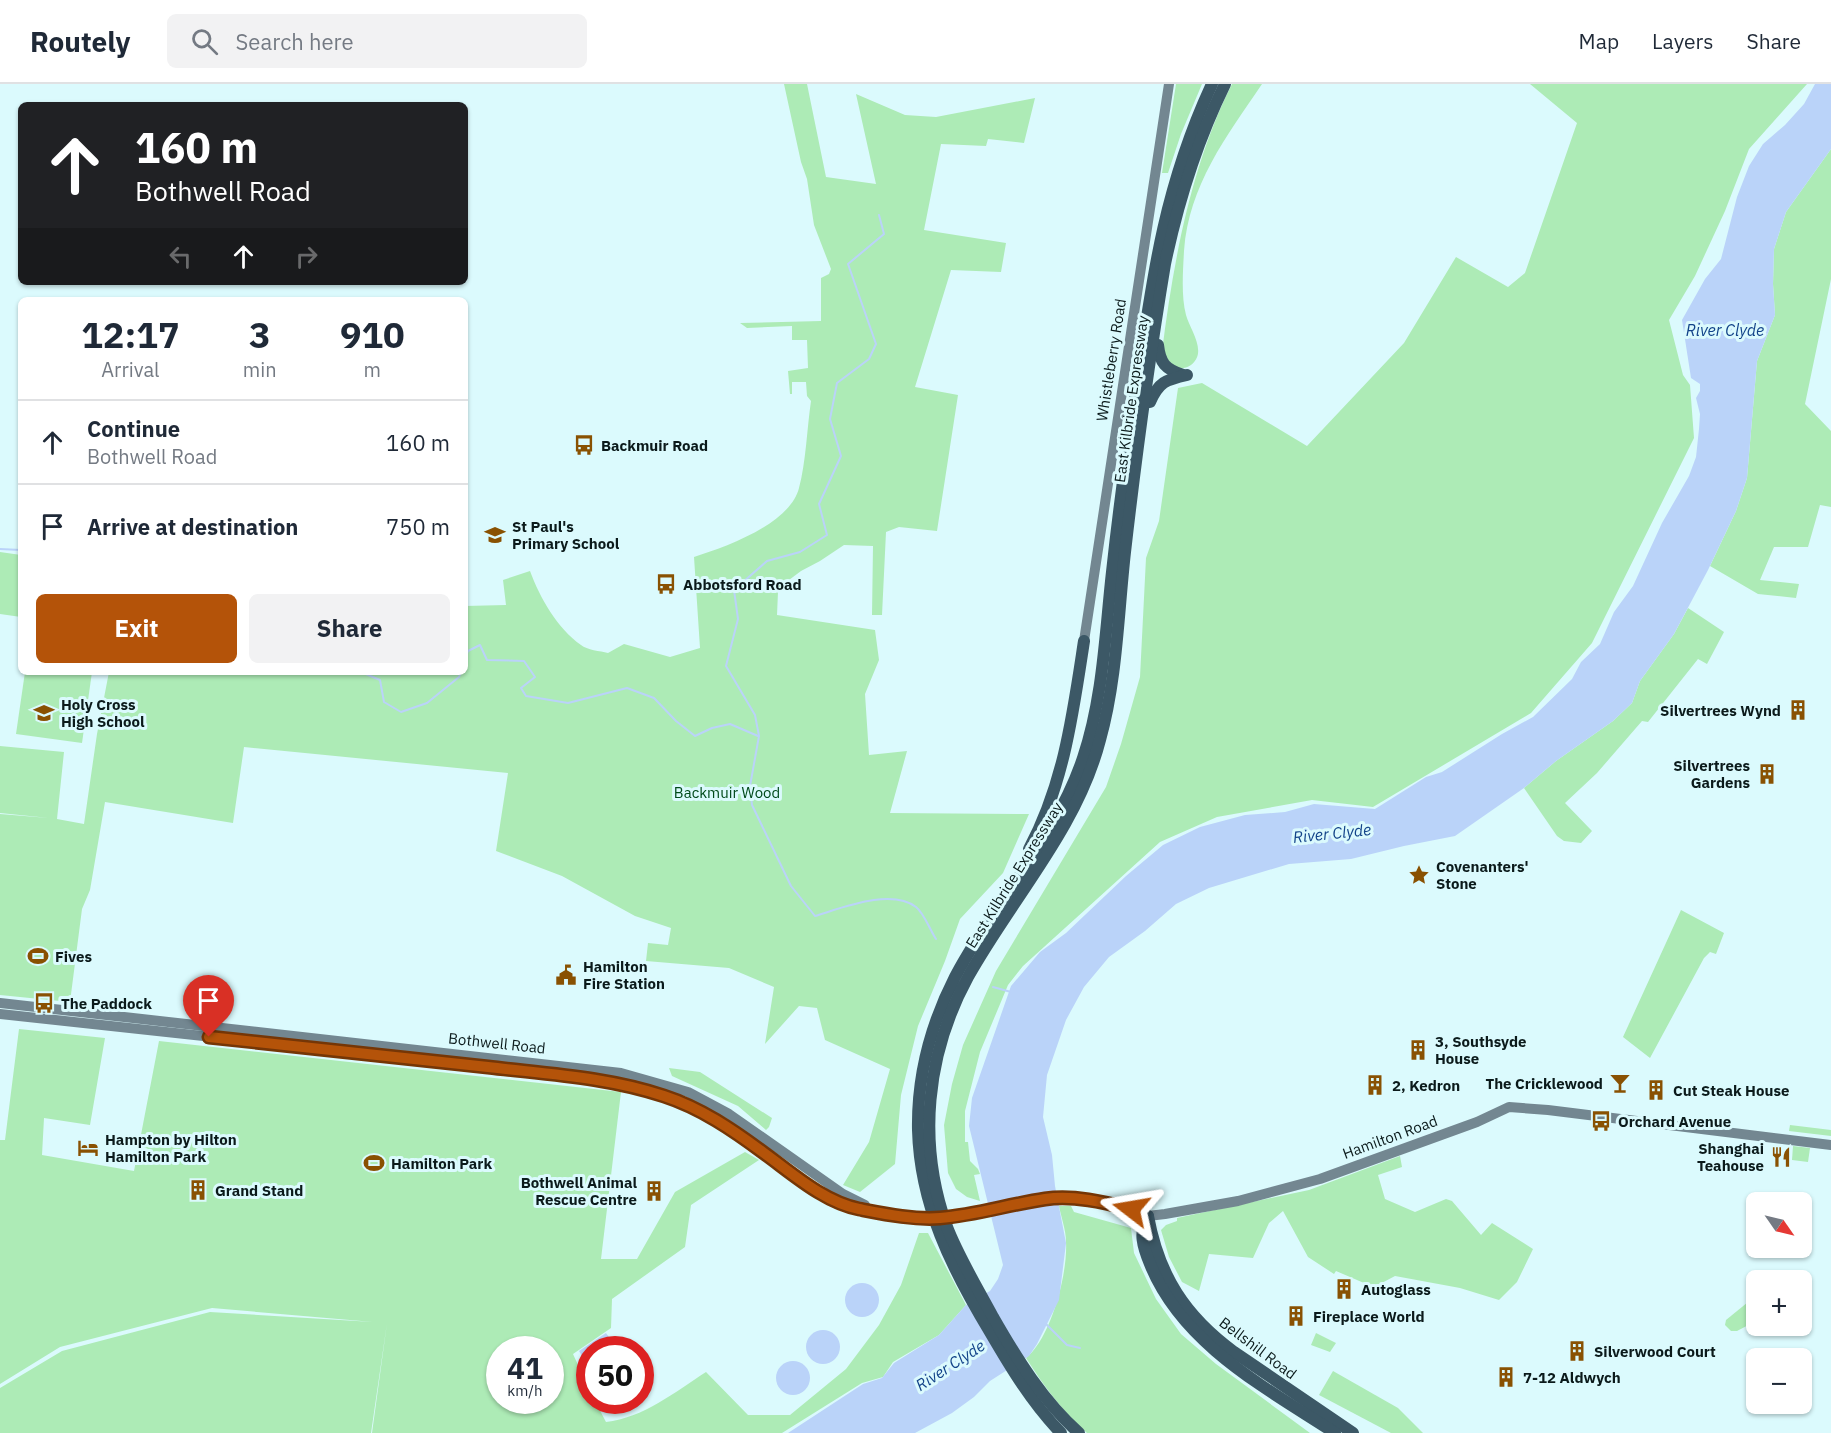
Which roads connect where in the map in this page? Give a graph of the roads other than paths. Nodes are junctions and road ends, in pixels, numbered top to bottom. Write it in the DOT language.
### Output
graph roads {
  1 [pos="1169,84"];
  2 [pos="1212,84"];
  3 [pos="1225,84"];
  4 [pos="1155,332"];
  5 [pos="1144,412"];
  6 [pos="1084,641"];
  7 [pos="999,906"];
  8 [pos="0,1004"];
  9 [pos="0,1014"];
  10 [pos="75,1017"];
  11 [pos="138,1018"];
  12 [pos="136,1030"];
  13 [pos="1831,1145"];
  14 [pos="879,1211"];
  15 [pos="963,1215"];
  16 [pos="1148,1216"];
  17 [pos="965,1277"];
  18 [pos="1030,1386"];
  19 [pos="1061,1433"];
  20 [pos="1079,1433"];
  21 [pos="1335,1433"];
  22 [pos="1353,1433"];
  1 -- 6 [label="main road, Whistleberry Road"];
  2 -- 7 [label="highway, East Kilbride Expressway"];
  3 -- 4 [label="highway, East Kilbride Expressway"];
  4 -- 5 [label="highway, East Kilbride Expressway"];
  4 -- 5 [label="highway"];
  5 -- 17 [label="highway, East Kilbride Expressway"];
  6 -- 7 [label="highway"];
  7 -- 17 [label="highway, East Kilbride Expressway"];
  8 -- 10 [label="main road, Bothwell Road"];
  9 -- 10 [label="main road, Bothwell Road"];
  10 -- 11 [label="main road, Bothwell Road"];
  10 -- 12 [label="main road, Bothwell Road"];
  11 -- 12 [label="main road"];
  11 -- 14 [label="main road, Bothwell Road"];
  12 -- 14 [label="main road, Bothwell Road"];
  13 -- 16 [label="main road, Hamilton Road"];
  14 -- 15 [label="main road, Bothwell Road, bridge"];
  15 -- 16 [label="main road, Hamilton Road"];
  16 -- 21 [label="highway, Bellshill Road"];
  16 -- 22 [label="highway, Bellshill Road"];
  17 -- 18 [label="highway, East Kilbride Expressway"];
  18 -- 19 [label="highway, East Kilbride Expressway"];
  18 -- 20 [label="highway, East Kilbride Expressway"];
}
